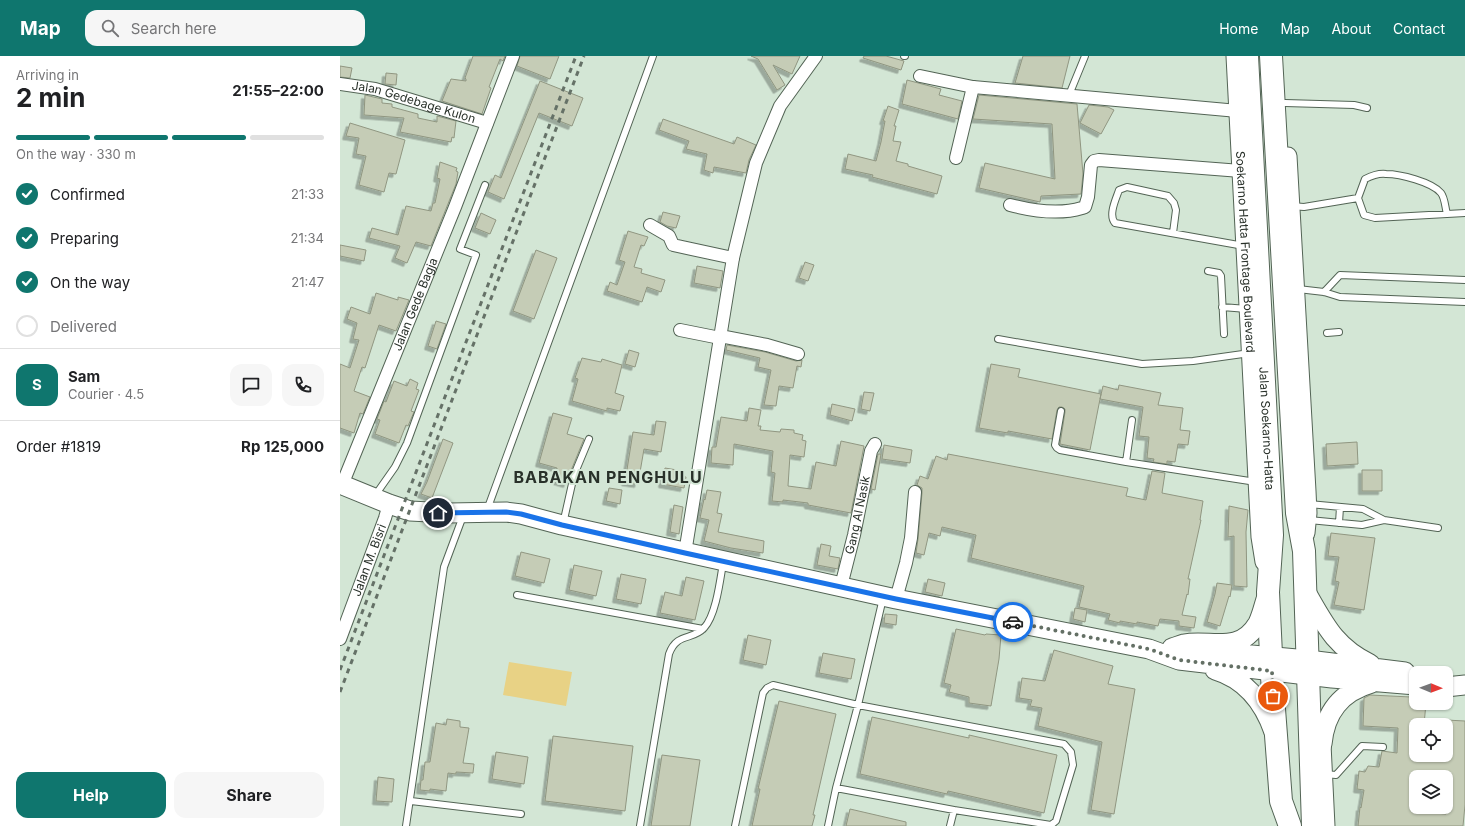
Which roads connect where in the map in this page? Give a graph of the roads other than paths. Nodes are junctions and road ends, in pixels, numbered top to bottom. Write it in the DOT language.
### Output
graph roads {
  1 [pos="513,56"];
  2 [pos="652,56"];
  3 [pos="816,56"];
  4 [pos="1085,56"];
  5 [pos="1247,56"];
  6 [pos="1277,60"];
  7 [pos="1235,66"];
  8 [pos="920,76"];
  9 [pos="340,84"];
  10 [pos="973,87"];
  11 [pos="1069,95"];
  12 [pos="1285,103"];
  13 [pos="1367,108"];
  14 [pos="1238,111"];
  15 [pos="487,123"];
  16 [pos="956,158"];
  17 [pos="1241,171"];
  18 [pos="485,185"];
  19 [pos="1358,198"];
  20 [pos="1010,205"];
  21 [pos="1291,206"];
  22 [pos="1465,213"];
  23 [pos="1447,214"];
  24 [pos="650,225"];
  25 [pos="1173,233"];
  26 [pos="1245,246"];
  27 [pos="732,258"];
  28 [pos="1208,271"];
  29 [pos="1465,280"];
  30 [pos="1296,289"];
  31 [pos="1324,292"];
  32 [pos="1465,302"];
  33 [pos="1222,308"];
  34 [pos="1248,309"];
  35 [pos="680,330"];
  36 [pos="1339,332"];
  37 [pos="1327,333"];
  38 [pos="1224,334"];
  39 [pos="720,337"];
  40 [pos="998,339"];
  41 [pos="1251,353"];
  42 [pos="798,354"];
  43 [pos="1061,411"];
  44 [pos="1132,420"];
  45 [pos="589,439"];
  46 [pos="875,444"];
  47 [pos="1126,462"];
  48 [pos="1258,482"];
  49 [pos="341,484"];
  50 [pos="915,492"];
  51 [pos="381,501"];
  52 [pos="1340,507"];
  53 [pos="486,512"];
  54 [pos="1307,512"];
  55 [pos="462,518"];
  56 [pos="1384,520"];
  57 [pos="1339,523"];
  58 [pos="562,525"];
  59 [pos="1438,528"];
  60 [pos="1304,551"];
  61 [pos="685,553"];
  62 [pos="723,560"];
  63 [pos="841,586"];
  64 [pos="1268,592"];
  65 [pos="1306,592"];
  66 [pos="517,595"];
  67 [pos="890,597"];
  68 [pos="703,629"];
  69 [pos="340,639"];
  70 [pos="1175,654"];
  71 [pos="1272,663"];
  72 [pos="1409,674"];
  73 [pos="1388,676"];
  74 [pos="1309,677"];
  75 [pos="1409,683"];
  76 [pos="858,705"];
  77 [pos="1277,741"];
  78 [pos="1322,744"];
  79 [pos="1383,747"];
  80 [pos="1323,774"];
  81 [pos="836,788"];
  82 [pos="411,801"];
  83 [pos="1281,801"];
  84 [pos="954,810"];
  85 [pos="521,814"];
  86 [pos="406,826"];
  87 [pos="640,826"];
  88 [pos="735,826"];
  89 [pos="828,826"];
  90 [pos="950,826"];
  91 [pos="1278,826"];
  92 [pos="1290,826"];
  93 [pos="1313,826"];
  94 [pos="1326,826"];
  1 -- 15 [label="street, Jalan Gede Bagja"];
  2 -- 53 [label="lane"];
  3 -- 27 [label="street"];
  4 -- 11 [label="lane"];
  5 -- 7 [label="highway"];
  5 -- 64 [label="highway, Jalan Soekarno-Hatta"];
  6 -- 12 [label="main road"];
  6 -- 60 [label="highway, Jalan Soekarno-Hatta"];
  7 -- 14 [label="main road, Soekarno Hatta Frontage Boulevard"];
  8 -- 10 [label="street"];
  9 -- 15 [label="street, Jalan Gedebage Kulon"];
  10 -- 11 [label="street"];
  10 -- 16 [label="street"];
  11 -- 14 [label="street"];
  12 -- 13 [label="lane"];
  12 -- 21 [label="main road"];
  14 -- 17 [label="main road, Soekarno Hatta Frontage Boulevard"];
  15 -- 49 [label="street, Jalan Gede Bagja"];
  17 -- 20 [label="street"];
  17 -- 26 [label="main road, Soekarno Hatta Frontage Boulevard"];
  18 -- 51 [label="lane"];
  19 -- 21 [label="lane"];
  19 -- 23 [label="lane"];
  19 -- 23 [label="lane"];
  21 -- 30 [label="main road"];
  22 -- 23 [label="lane"];
  24 -- 27 [label="street"];
  25 -- 25 [label="lane"];
  25 -- 26 [label="lane"];
  26 -- 34 [label="main road, Soekarno Hatta Frontage Boulevard"];
  27 -- 39 [label="street"];
  28 -- 33 [label="lane"];
  29 -- 31 [label="lane"];
  30 -- 31 [label="lane"];
  30 -- 54 [label="main road"];
  31 -- 32 [label="lane"];
  33 -- 34 [label="lane"];
  33 -- 38 [label="lane"];
  34 -- 41 [label="main road, Soekarno Hatta Frontage Boulevard"];
  35 -- 39 [label="street"];
  36 -- 37 [label="lane"];
  39 -- 42 [label="street"];
  39 -- 61 [label="street"];
  40 -- 41 [label="lane"];
  41 -- 48 [label="main road, Soekarno Hatta Frontage Boulevard"];
  43 -- 47 [label="lane"];
  44 -- 47 [label="lane"];
  45 -- 58 [label="lane"];
  46 -- 63 [label="street, Gang Al Nasik"];
  47 -- 48 [label="lane"];
  48 -- 64 [label="main road, Soekarno Hatta Frontage Boulevard"];
  49 -- 51 [label="main road"];
  50 -- 67 [label="street"];
  51 -- 55 [label="main road"];
  51 -- 69 [label="street, Jalan M. Bisri"];
  52 -- 54 [label="lane"];
  52 -- 56 [label="lane"];
  52 -- 57 [label="lane"];
  53 -- 55 [label="main road"];
  53 -- 58 [label="main road"];
  54 -- 57 [label="lane"];
  54 -- 60 [label="main road"];
  55 -- 82 [label="lane"];
  56 -- 57 [label="lane"];
  56 -- 59 [label="lane"];
  58 -- 61 [label="main road"];
  60 -- 65 [label="highway, Jalan Soekarno-Hatta"];
  61 -- 62 [label="main road"];
  62 -- 63 [label="main road"];
  62 -- 68 [label="lane"];
  63 -- 67 [label="main road"];
  64 -- 70 [label="main road"];
  64 -- 71 [label="highway, Jalan Soekarno-Hatta"];
  65 -- 73 [label="main road"];
  65 -- 74 [label="highway, Jalan Soekarno-Hatta"];
  66 -- 68 [label="lane"];
  67 -- 70 [label="main road"];
  67 -- 76 [label="lane"];
  68 -- 87 [label="lane"];
  70 -- 71 [label="main road"];
  70 -- 77 [label="main road"];
  71 -- 74 [label="main road"];
  71 -- 77 [label="highway, Jalan Soekarno-Hatta"];
  72 -- 73 [label="main road"];
  73 -- 74 [label="main road"];
  73 -- 75 [label="main road"];
  73 -- 78 [label="main road"];
  74 -- 78 [label="main road, Jalan Soekarno-Hatta"];
  74 -- 93 [label="highway, Jalan Soekarno-Hatta"];
  76 -- 81 [label="lane"];
  76 -- 84 [label="lane"];
  76 -- 88 [label="lane"];
  77 -- 83 [label="highway, Jalan Soekarno-Hatta"];
  78 -- 80 [label="main road, Jalan Soekarno-Hatta"];
  79 -- 80 [label="lane"];
  80 -- 94 [label="main road, Jalan Soekarno-Hatta"];
  81 -- 84 [label="lane"];
  81 -- 89 [label="lane"];
  82 -- 85 [label="lane"];
  82 -- 86 [label="lane"];
  83 -- 91 [label="main road, Jalan Soekarno-Hatta"];
  83 -- 92 [label="highway, Jalan Soekarno-Hatta"];
  84 -- 90 [label="lane"];
}
